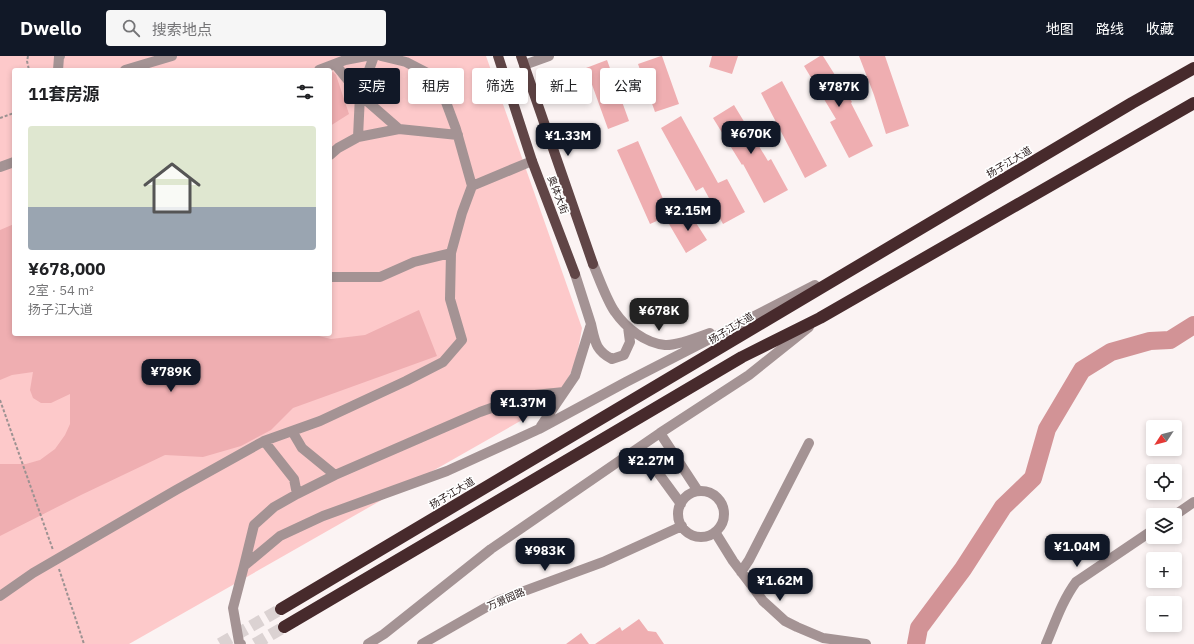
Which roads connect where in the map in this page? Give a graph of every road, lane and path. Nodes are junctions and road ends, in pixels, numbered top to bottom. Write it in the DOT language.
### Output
graph roads {
  1 [pos="28,56"];
  2 [pos="60,56"];
  3 [pos="172,56"];
  4 [pos="366,56"];
  5 [pos="374,56"];
  6 [pos="380,56"];
  7 [pos="498,56"];
  8 [pos="549,56"];
  9 [pos="523,60"];
  10 [pos="335,64"];
  11 [pos="153,66"];
  12 [pos="28,68"];
  13 [pos="58,68"];
  14 [pos="139,68"];
  15 [pos="324,68"];
  16 [pos="370,68"];
  17 [pos="1194,68"];
  18 [pos="344,75"];
  19 [pos="1194,103"];
  20 [pos="360,104"];
  21 [pos="370,104"];
  22 [pos="12,114"];
  23 [pos="0,118"];
  24 [pos="398,129"];
  25 [pos="458,135"];
  26 [pos="358,137"];
  27 [pos="332,153"];
  28 [pos="532,161"];
  29 [pos="12,163"];
  30 [pos="0,167"];
  31 [pos="472,186"];
  32 [pos="899,242"];
  33 [pos="451,253"];
  34 [pos="593,264"];
  35 [pos="575,274"];
  36 [pos="332,277"];
  37 [pos="753,318"];
  38 [pos="820,318"];
  39 [pos="591,324"];
  40 [pos="628,327"];
  41 [pos="564,392"];
  42 [pos="0,400"];
  43 [pos="539,429"];
  44 [pos="292,432"];
  45 [pos="660,433"];
  46 [pos="264,441"];
  47 [pos="809,443"];
  48 [pos="640,448"];
  49 [pos="336,475"];
  50 [pos="698,491"];
  51 [pos="297,494"];
  52 [pos="1194,502"];
  53 [pos="681,504"];
  54 [pos="1182,510"];
  55 [pos="682,526"];
  56 [pos="715,532"];
  57 [pos="1146,535"];
  58 [pos="56,560"];
  59 [pos="244,566"];
  60 [pos="741,572"];
  61 [pos="0,596"];
  62 [pos="281,609"];
  63 [pos="284,627"];
  64 [pos="84,644"];
  65 [pos="240,644"];
  66 [pos="368,644"];
  67 [pos="422,644"];
  68 [pos="866,644"];
  69 [pos="1046,644"];
  1 -- 12 [label="path"];
  2 -- 13 [label="street"];
  3 -- 11 [label="street"];
  4 -- 10 [label="street"];
  5 -- 16 [label="street"];
  6 -- 25 [label="street"];
  7 -- 28 [label="main road, 奥体大街"];
  8 -- 9 [label="street"];
  9 -- 34 [label="main road, 奥体大街"];
  10 -- 15 [label="street"];
  10 -- 18 [label="street"];
  11 -- 14 [label="street"];
  17 -- 32 [label="highway, 扬子江大道"];
  19 -- 38 [label="highway"];
  20 -- 26 [label="street"];
  21 -- 24 [label="street"];
  22 -- 23 [label="path"];
  24 -- 25 [label="street"];
  24 -- 26 [label="street"];
  25 -- 31 [label="street"];
  26 -- 27 [label="street"];
  28 -- 31 [label="street"];
  28 -- 35 [label="main road, 奥体大街"];
  29 -- 30 [label="street"];
  31 -- 33 [label="street"];
  32 -- 37 [label="street"];
  32 -- 62 [label="highway, 扬子江大道"];
  33 -- 36 [label="street"];
  33 -- 44 [label="street"];
  34 -- 40 [label="street"];
  35 -- 39 [label="street"];
  37 -- 40 [label="street"];
  37 -- 43 [label="street"];
  38 -- 45 [label="street"];
  38 -- 63 [label="highway"];
  39 -- 40 [label="street"];
  39 -- 41 [label="street"];
  41 -- 43 [label="street"];
  41 -- 49 [label="street"];
  42 -- 58 [label="path"];
  43 -- 59 [label="street"];
  44 -- 46 [label="street"];
  44 -- 49 [label="street"];
  45 -- 48 [label="street"];
  45 -- 50 [label="street"];
  46 -- 51 [label="street"];
  46 -- 58 [label="street"];
  47 -- 60 [label="street"];
  48 -- 53 [label="street"];
  48 -- 66 [label="street"];
  49 -- 51 [label="street"];
  50 -- 53 [label="street"];
  50 -- 56 [label="street"];
  51 -- 59 [label="street"];
  52 -- 54 [label="street"];
  53 -- 55 [label="street"];
  55 -- 56 [label="street"];
  55 -- 67 [label="street, 万景园路"];
  56 -- 60 [label="street"];
  57 -- 69 [label="street"];
  58 -- 61 [label="street"];
  58 -- 64 [label="path"];
  59 -- 65 [label="street"];
  60 -- 68 [label="street"];
}
